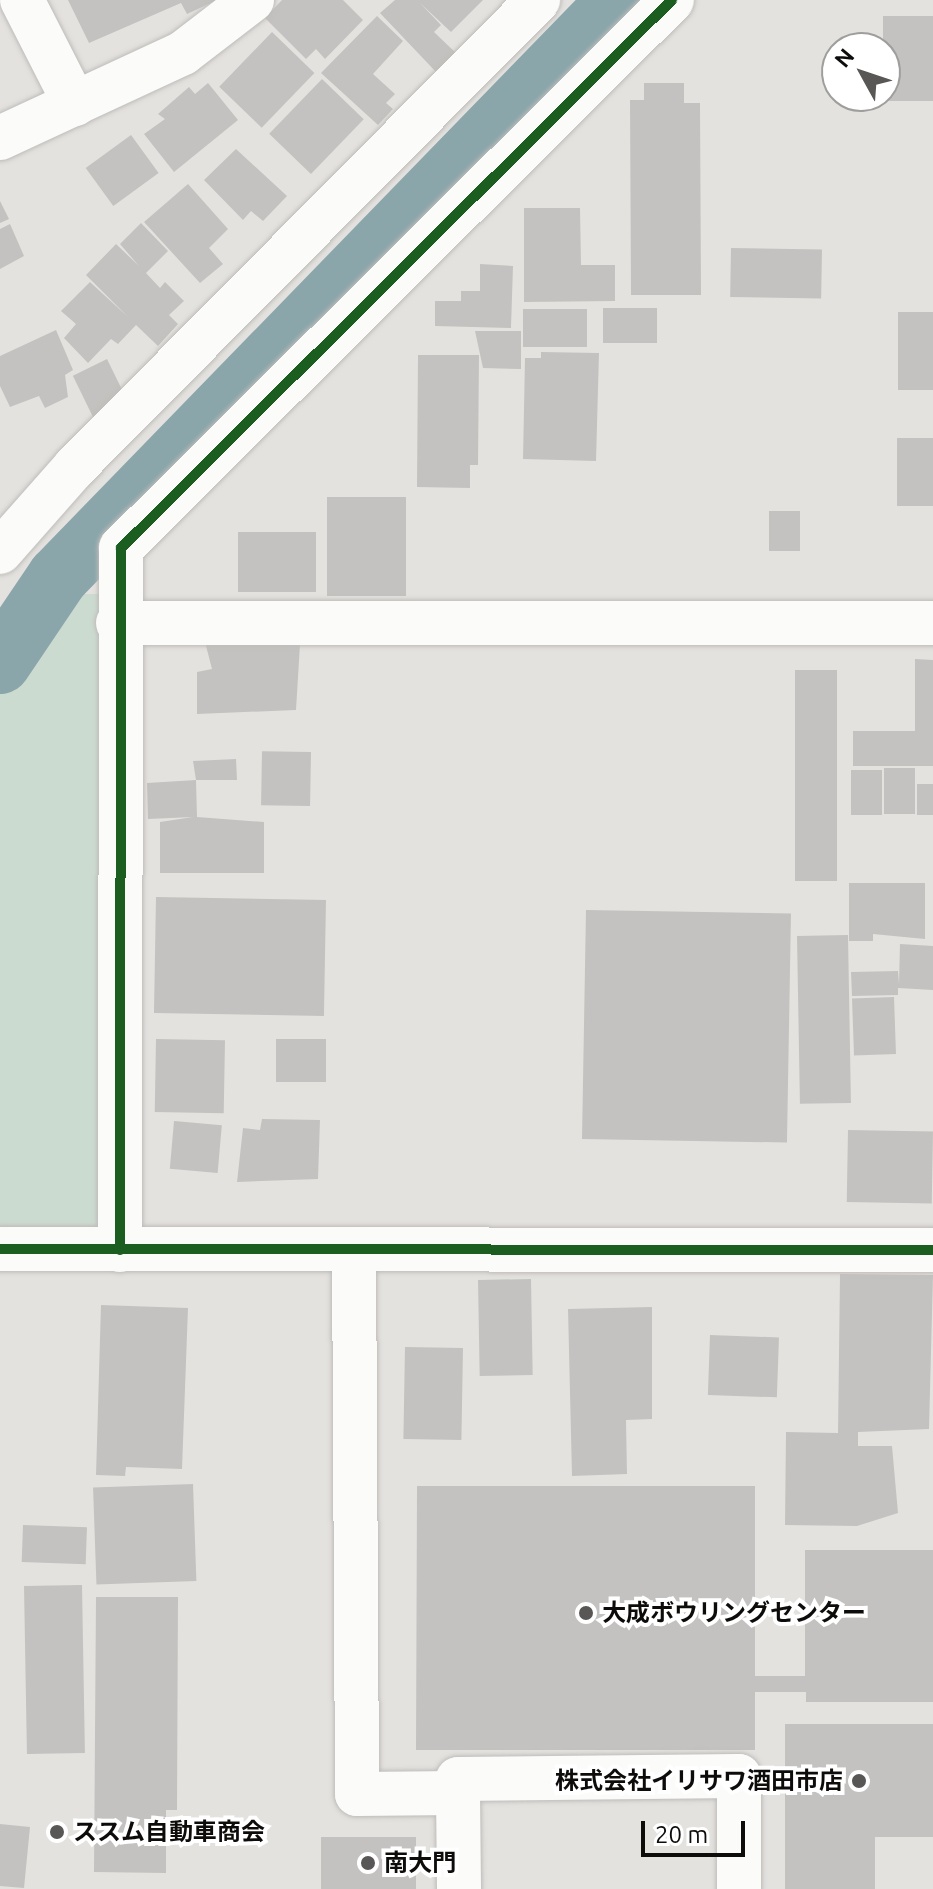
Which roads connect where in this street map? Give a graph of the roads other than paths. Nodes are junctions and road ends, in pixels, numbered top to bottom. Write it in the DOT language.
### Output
graph roads {
  1 [pos="22,0"];
  2 [pos="252,0"];
  3 [pos="538,0"];
  4 [pos="672,0"];
  5 [pos="75,104"];
  6 [pos="0,138"];
  7 [pos="0,552"];
  8 [pos="118,623"];
  9 [pos="933,623"];
  10 [pos="0,1249"];
  11 [pos="120,1250"];
  12 [pos="354,1250"];
  13 [pos="933,1250"];
  14 [pos="458,1793"];
  15 [pos="459,1889"];
  16 [pos="739,1889"];
  1 -- 5 [label="street"];
  2 -- 5 [label="street"];
  3 -- 7 [label="street"];
  4 -- 8 [label="street"];
  5 -- 6 [label="street"];
  8 -- 9 [label="street"];
  8 -- 11 [label="street"];
  10 -- 11 [label="street"];
  11 -- 12 [label="street"];
  12 -- 13 [label="street"];
  12 -- 14 [label="street"];
  14 -- 15 [label="street"];
  14 -- 16 [label="street"];
}
